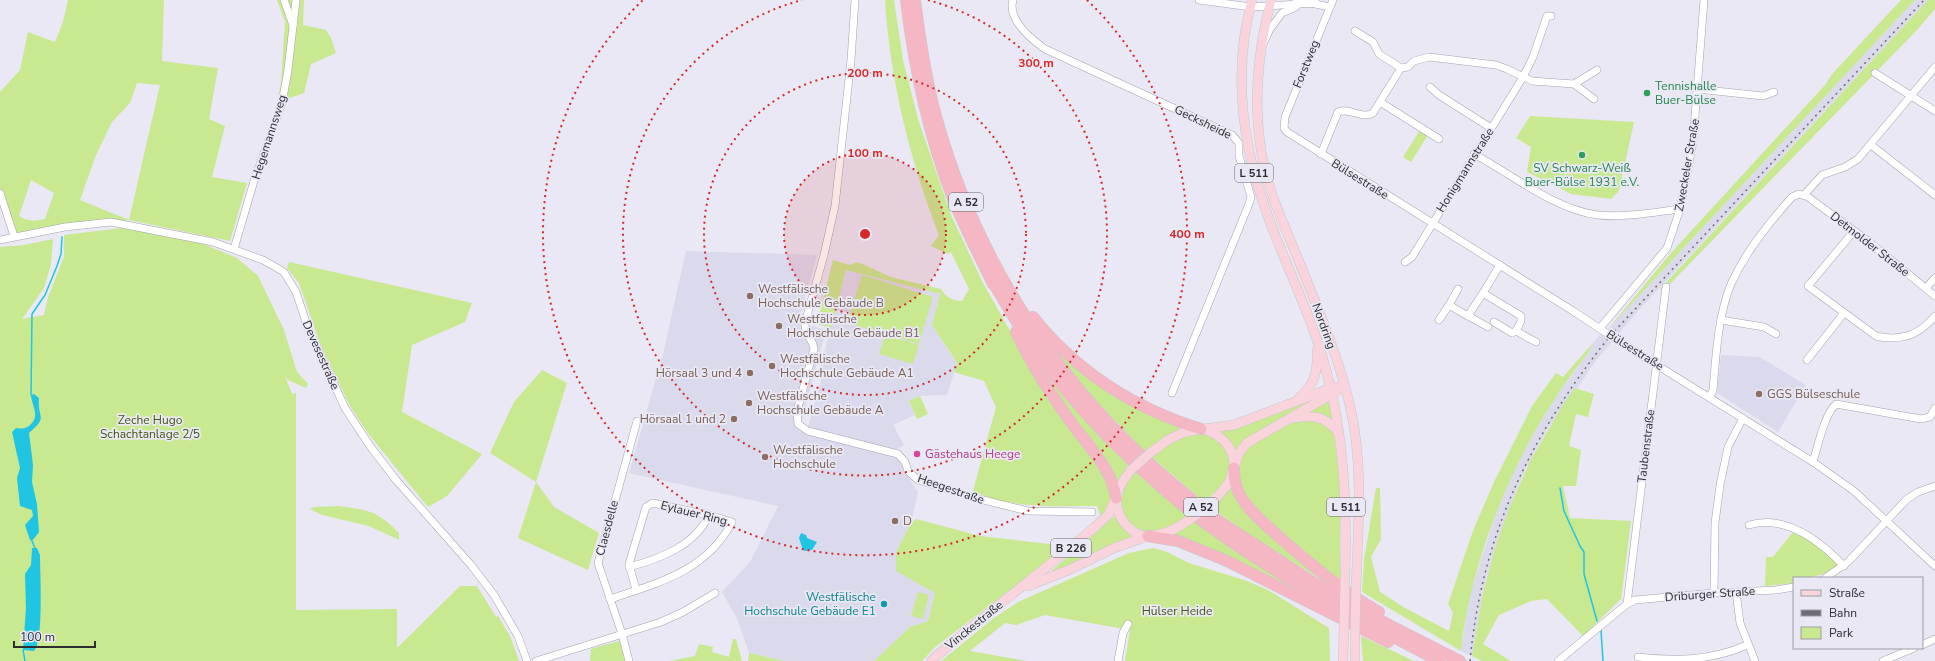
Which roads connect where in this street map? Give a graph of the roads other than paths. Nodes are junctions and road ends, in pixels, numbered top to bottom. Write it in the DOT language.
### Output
graph roads {
  1 [pos="284,0"];
  2 [pos="296,0"];
  3 [pos="855,0"];
  4 [pos="859,0"];
  5 [pos="906,0"];
  6 [pos="915,0"];
  7 [pos="1012,0"];
  8 [pos="1199,0"];
  9 [pos="1704,0"];
  10 [pos="1252,3"];
  11 [pos="1270,3"];
  12 [pos="1298,3"];
  13 [pos="1332,3"];
  14 [pos="1551,16"];
  15 [pos="294,28"];
  16 [pos="854,28"];
  17 [pos="1355,31"];
  18 [pos="1261,45"];
  19 [pos="1401,68"];
  20 [pos="1935,68"];
  21 [pos="1597,70"];
  22 [pos="1875,73"];
  23 [pos="1523,77"];
  24 [pos="1574,84"];
  25 [pos="1430,87"];
  26 [pos="1697,90"];
  27 [pos="1774,92"];
  28 [pos="1910,96"];
  29 [pos="1594,99"];
  30 [pos="1380,102"];
  31 [pos="1935,111"];
  32 [pos="1284,128"];
  33 [pos="1491,128"];
  34 [pos="1439,139"];
  35 [pos="1871,145"];
  36 [pos="1321,154"];
  37 [pos="1474,154"];
  38 [pos="0,193"];
  39 [pos="1804,195"];
  40 [pos="1935,195"];
  41 [pos="1680,209"];
  42 [pos="1432,223"];
  43 [pos="1854,230"];
  44 [pos="14,236"];
  45 [pos="0,240"];
  46 [pos="234,249"];
  47 [pos="1405,262"];
  48 [pos="1500,265"];
  49 [pos="1935,278"];
  50 [pos="991,279"];
  51 [pos="1004,282"];
  52 [pos="1666,287"];
  53 [pos="1926,288"];
  54 [pos="1458,289"];
  55 [pos="1483,293"];
  56 [pos="1935,296"];
  57 [pos="1449,304"];
  58 [pos="1844,313"];
  59 [pos="1468,316"];
  60 [pos="1935,316"];
  61 [pos="1439,320"];
  62 [pos="1721,320"];
  63 [pos="1494,322"];
  64 [pos="1488,327"];
  65 [pos="1600,328"];
  66 [pos="1516,331"];
  67 [pos="1776,334"];
  68 [pos="1316,336"];
  69 [pos="1536,342"];
  70 [pos="1807,360"];
  71 [pos="1656,364"];
  72 [pos="1345,386"];
  73 [pos="1332,391"];
  74 [pos="1172,393"];
  75 [pos="1710,397"];
  76 [pos="1293,402"];
  77 [pos="1935,408"];
  78 [pos="1288,418"];
  79 [pos="1743,418"];
  80 [pos="637,421"];
  81 [pos="1201,429"];
  82 [pos="1340,434"];
  83 [pos="1813,462"];
  84 [pos="1234,468"];
  85 [pos="1935,487"];
  86 [pos="1116,498"];
  87 [pos="1092,512"];
  88 [pos="709,515"];
  89 [pos="1886,522"];
  90 [pos="1750,525"];
  91 [pos="1148,536"];
  92 [pos="1844,566"];
  93 [pos="1935,566"];
  94 [pos="629,567"];
  95 [pos="1827,577"];
  96 [pos="1793,587"];
  97 [pos="636,590"];
  98 [pos="1018,590"];
  99 [pos="1736,592"];
  100 [pos="715,593"];
  101 [pos="1714,593"];
  102 [pos="610,599"];
  103 [pos="1627,604"];
  104 [pos="1128,624"];
  105 [pos="622,634"];
  106 [pos="1935,639"];
  107 [pos="1923,645"];
  108 [pos="1747,646"];
  109 [pos="1912,649"];
  110 [pos="1638,657"];
  111 [pos="527,661"];
  112 [pos="536,661"];
  113 [pos="629,661"];
  114 [pos="931,661"];
  115 [pos="1118,661"];
  116 [pos="1343,661"];
  117 [pos="1355,661"];
  118 [pos="1428,661"];
  119 [pos="1439,661"];
  120 [pos="1460,661"];
  121 [pos="1465,661"];
  122 [pos="1558,661"];
  123 [pos="1755,661"];
  124 [pos="1883,661"];
  1 -- 15 [label="street, Hegemannsweg"];
  2 -- 15 [label="street"];
  3 -- 16 [label="street"];
  4 -- 16 [label="street"];
  5 -- 50 [label="highway, A 52"];
  6 -- 51 [label="highway, A 52"];
  7 -- 74 [label="street, Gecksheide"];
  8 -- 10 [label="street"];
  9 -- 26 [label="street, Zweckeler Straße"];
  10 -- 11 [label="street"];
  10 -- 68 [label="main road, Nordring / L 511"];
  11 -- 12 [label="street"];
  11 -- 18 [label="main road, Nordring / L 511"];
  12 -- 13 [label="street"];
  12 -- 18 [label="street"];
  13 -- 32 [label="street, Forstweg"];
  14 -- 23 [label="street, Honigmannstraße"];
  15 -- 46 [label="street, Hegemannsweg"];
  16 -- 87 [label="street, Heegestraße"];
  17 -- 19 [label="street"];
  18 -- 72 [label="main road, Nordring / L 511"];
  19 -- 23 [label="street"];
  19 -- 30 [label="street"];
  20 -- 28 [label="street"];
  21 -- 24 [label="street"];
  22 -- 28 [label="street"];
  23 -- 24 [label="street"];
  23 -- 33 [label="street, Honigmannstraße"];
  24 -- 29 [label="street"];
  25 -- 33 [label="street"];
  26 -- 27 [label="street"];
  26 -- 41 [label="street, Zweckeler Straße"];
  28 -- 31 [label="street"];
  28 -- 35 [label="street"];
  30 -- 34 [label="street"];
  30 -- 36 [label="street, Bülsestraße"];
  32 -- 36 [label="street, Bülsestraße"];
  33 -- 37 [label="street, Honigmannstraße"];
  35 -- 39 [label="street"];
  35 -- 40 [label="street"];
  36 -- 42 [label="street, Bülsestraße"];
  37 -- 41 [label="street"];
  37 -- 42 [label="street, Honigmannstraße"];
  38 -- 44 [label="street"];
  39 -- 43 [label="street, Detmolder Straße"];
  39 -- 62 [label="street"];
  41 -- 65 [label="street, Zweckeler Straße"];
  42 -- 47 [label="street, Honigmannstraße"];
  42 -- 48 [label="street, Bülsestraße"];
  43 -- 53 [label="street, Detmolder Straße"];
  43 -- 58 [label="street"];
  44 -- 45 [label="street, Devesestraße"];
  44 -- 46 [label="street, Devesestraße"];
  46 -- 111 [label="street, Devesestraße"];
  48 -- 55 [label="street"];
  48 -- 65 [label="street, Bülsestraße"];
  49 -- 53 [label="street"];
  50 -- 86 [label="highway"];
  50 -- 119 [label="highway, A 52"];
  51 -- 81 [label="highway"];
  51 -- 120 [label="highway, A 52"];
  52 -- 71 [label="street, Taubenstraße"];
  53 -- 56 [label="street, Detmolder Straße"];
  54 -- 57 [label="street"];
  55 -- 59 [label="street"];
  55 -- 66 [label="street"];
  57 -- 59 [label="street"];
  57 -- 61 [label="street"];
  58 -- 60 [label="street"];
  58 -- 70 [label="street"];
  59 -- 64 [label="street"];
  62 -- 67 [label="street"];
  62 -- 75 [label="street"];
  63 -- 66 [label="street"];
  65 -- 71 [label="street, Bülsestraße"];
  66 -- 69 [label="street"];
  68 -- 73 [label="main road, Nordring / L 511"];
  68 -- 76 [label="main road"];
  71 -- 75 [label="street, Bülsestraße"];
  71 -- 103 [label="street, Taubenstraße"];
  72 -- 73 [label="main road, B 226"];
  72 -- 117 [label="main road, Nordring / L 511, bridge"];
  73 -- 76 [label="main road, B 226"];
  73 -- 78 [label="main road, B 226"];
  73 -- 82 [label="main road, Nordring / L 511"];
  75 -- 79 [label="street, Bülsestraße"];
  76 -- 81 [label="main road, B 226"];
  77 -- 83 [label="street"];
  78 -- 82 [label="main road"];
  78 -- 84 [label="main road, B 226"];
  79 -- 83 [label="street, Bülsestraße"];
  79 -- 101 [label="street"];
  80 -- 102 [label="street, Claesdelle"];
  81 -- 84 [label="main road"];
  81 -- 86 [label="main road, B 226, bridge"];
  82 -- 116 [label="main road, Nordring / L 511, bridge"];
  83 -- 89 [label="street, Bülsestraße"];
  84 -- 91 [label="main road, B 226, bridge"];
  84 -- 121 [label="highway"];
  85 -- 89 [label="street"];
  86 -- 91 [label="main road"];
  86 -- 98 [label="main road, Vinckestraße / B 226"];
  88 -- 94 [label="street"];
  88 -- 94 [label="street, Eylauer Ring"];
  88 -- 97 [label="street, Eylauer Ring"];
  89 -- 92 [label="street"];
  89 -- 93 [label="street, Bülsestraße"];
  90 -- 92 [label="street"];
  91 -- 98 [label="main road, Vinckestraße / B 226"];
  91 -- 118 [label="highway"];
  92 -- 95 [label="street"];
  94 -- 97 [label="street"];
  96 -- 99 [label="street, Driburger Straße"];
  97 -- 102 [label="street, Eylauer Ring"];
  98 -- 114 [label="main road, Vinckestraße / B 226"];
  99 -- 101 [label="street, Driburger Straße"];
  99 -- 108 [label="street"];
  100 -- 105 [label="street"];
  101 -- 103 [label="street, Driburger Straße"];
  102 -- 105 [label="street, Claesdelle"];
  103 -- 122 [label="street"];
  104 -- 115 [label="street"];
  105 -- 112 [label="street"];
  105 -- 113 [label="street, Claesdelle"];
  106 -- 107 [label="street"];
  108 -- 110 [label="street"];
  108 -- 123 [label="street"];
  109 -- 124 [label="street"];
}
